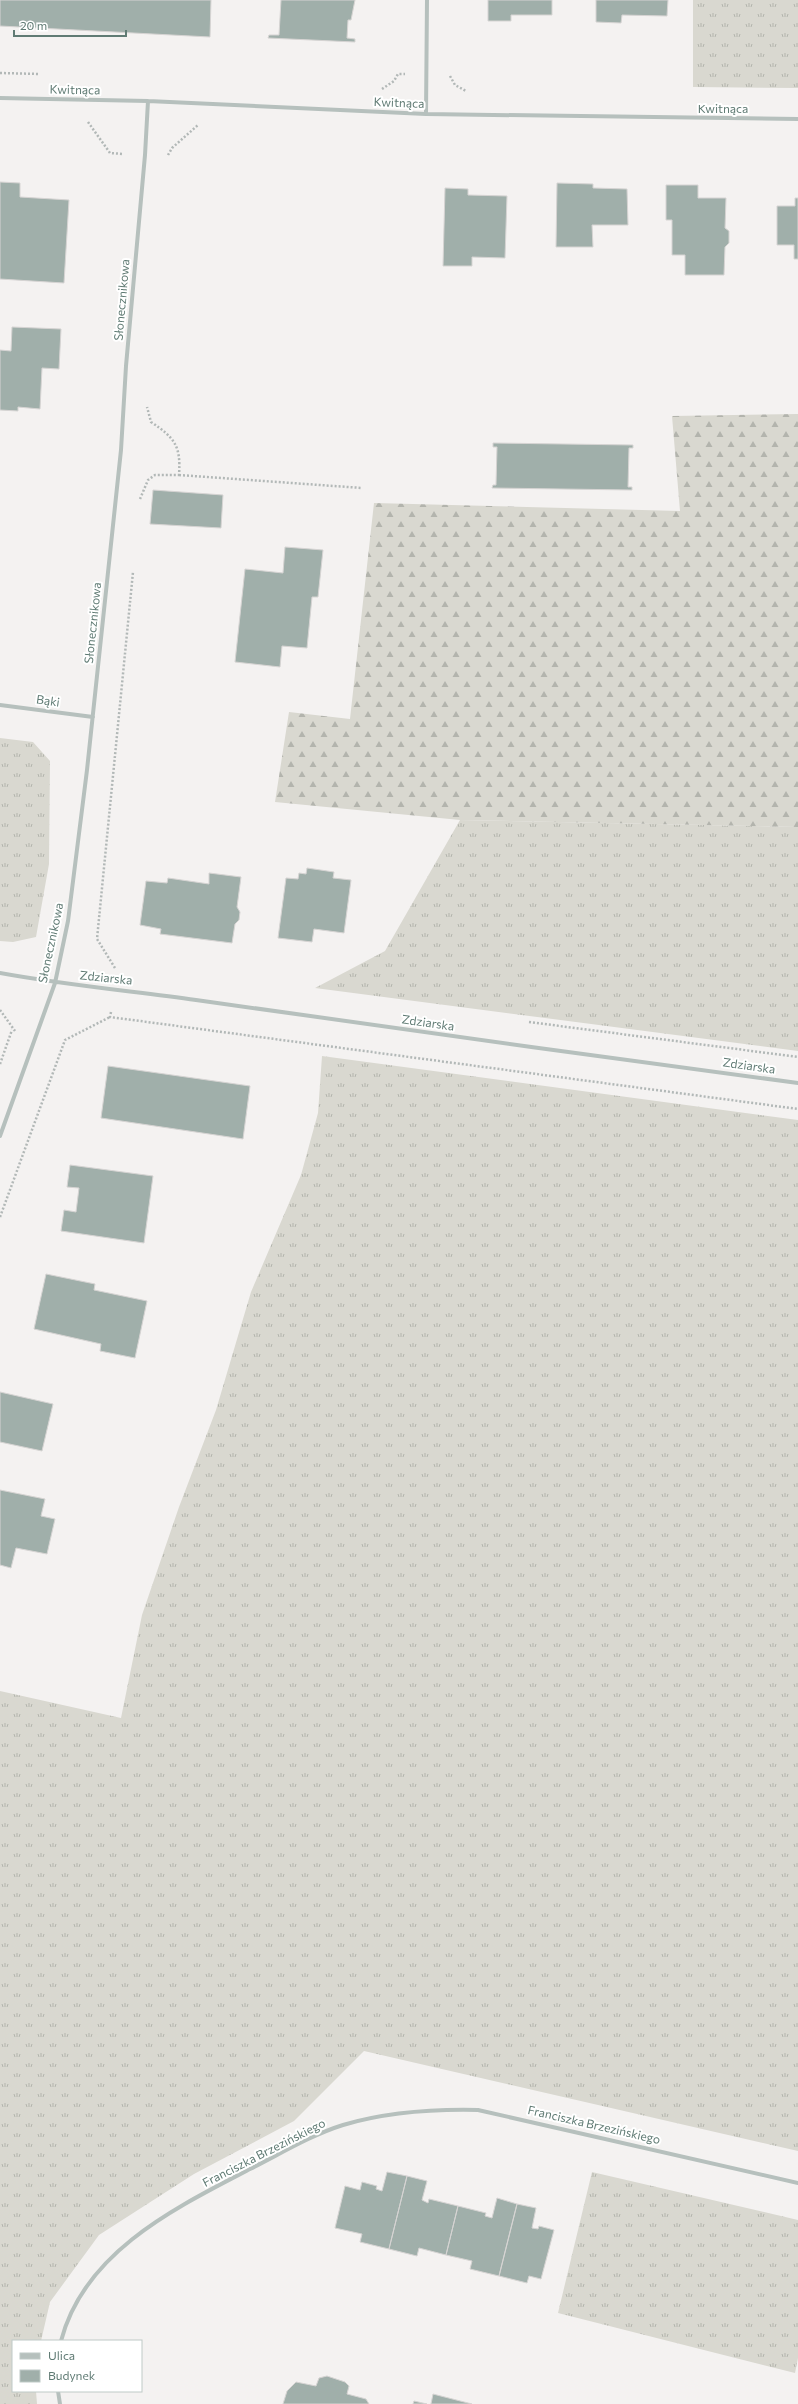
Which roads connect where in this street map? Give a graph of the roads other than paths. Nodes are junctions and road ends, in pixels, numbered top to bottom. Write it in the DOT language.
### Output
graph roads {
  1 [pos="427,0"];
  2 [pos="0,98"];
  3 [pos="148,101"];
  4 [pos="426,114"];
  5 [pos="798,119"];
  6 [pos="0,705"];
  7 [pos="93,717"];
  8 [pos="0,973"];
  9 [pos="55,983"];
  10 [pos="798,1083"];
  11 [pos="0,1136"];
  12 [pos="798,2183"];
  13 [pos="61,2340"];
  14 [pos="58,2392"];
  15 [pos="60,2404"];
  1 -- 4 [label="street"];
  2 -- 3 [label="street, Kwitnąca"];
  3 -- 4 [label="street, Kwitnąca"];
  3 -- 7 [label="street, Słonecznikowa"];
  4 -- 5 [label="street, Kwitnąca"];
  6 -- 7 [label="street, Bąki"];
  7 -- 9 [label="street, Słonecznikowa"];
  8 -- 9 [label="street"];
  9 -- 10 [label="street, Zdziarska"];
  9 -- 11 [label="street, Słonecznikowa"];
  12 -- 13 [label="street, Franciszka Brzezińskiego"];
  14 -- 15 [label="street"];
}
